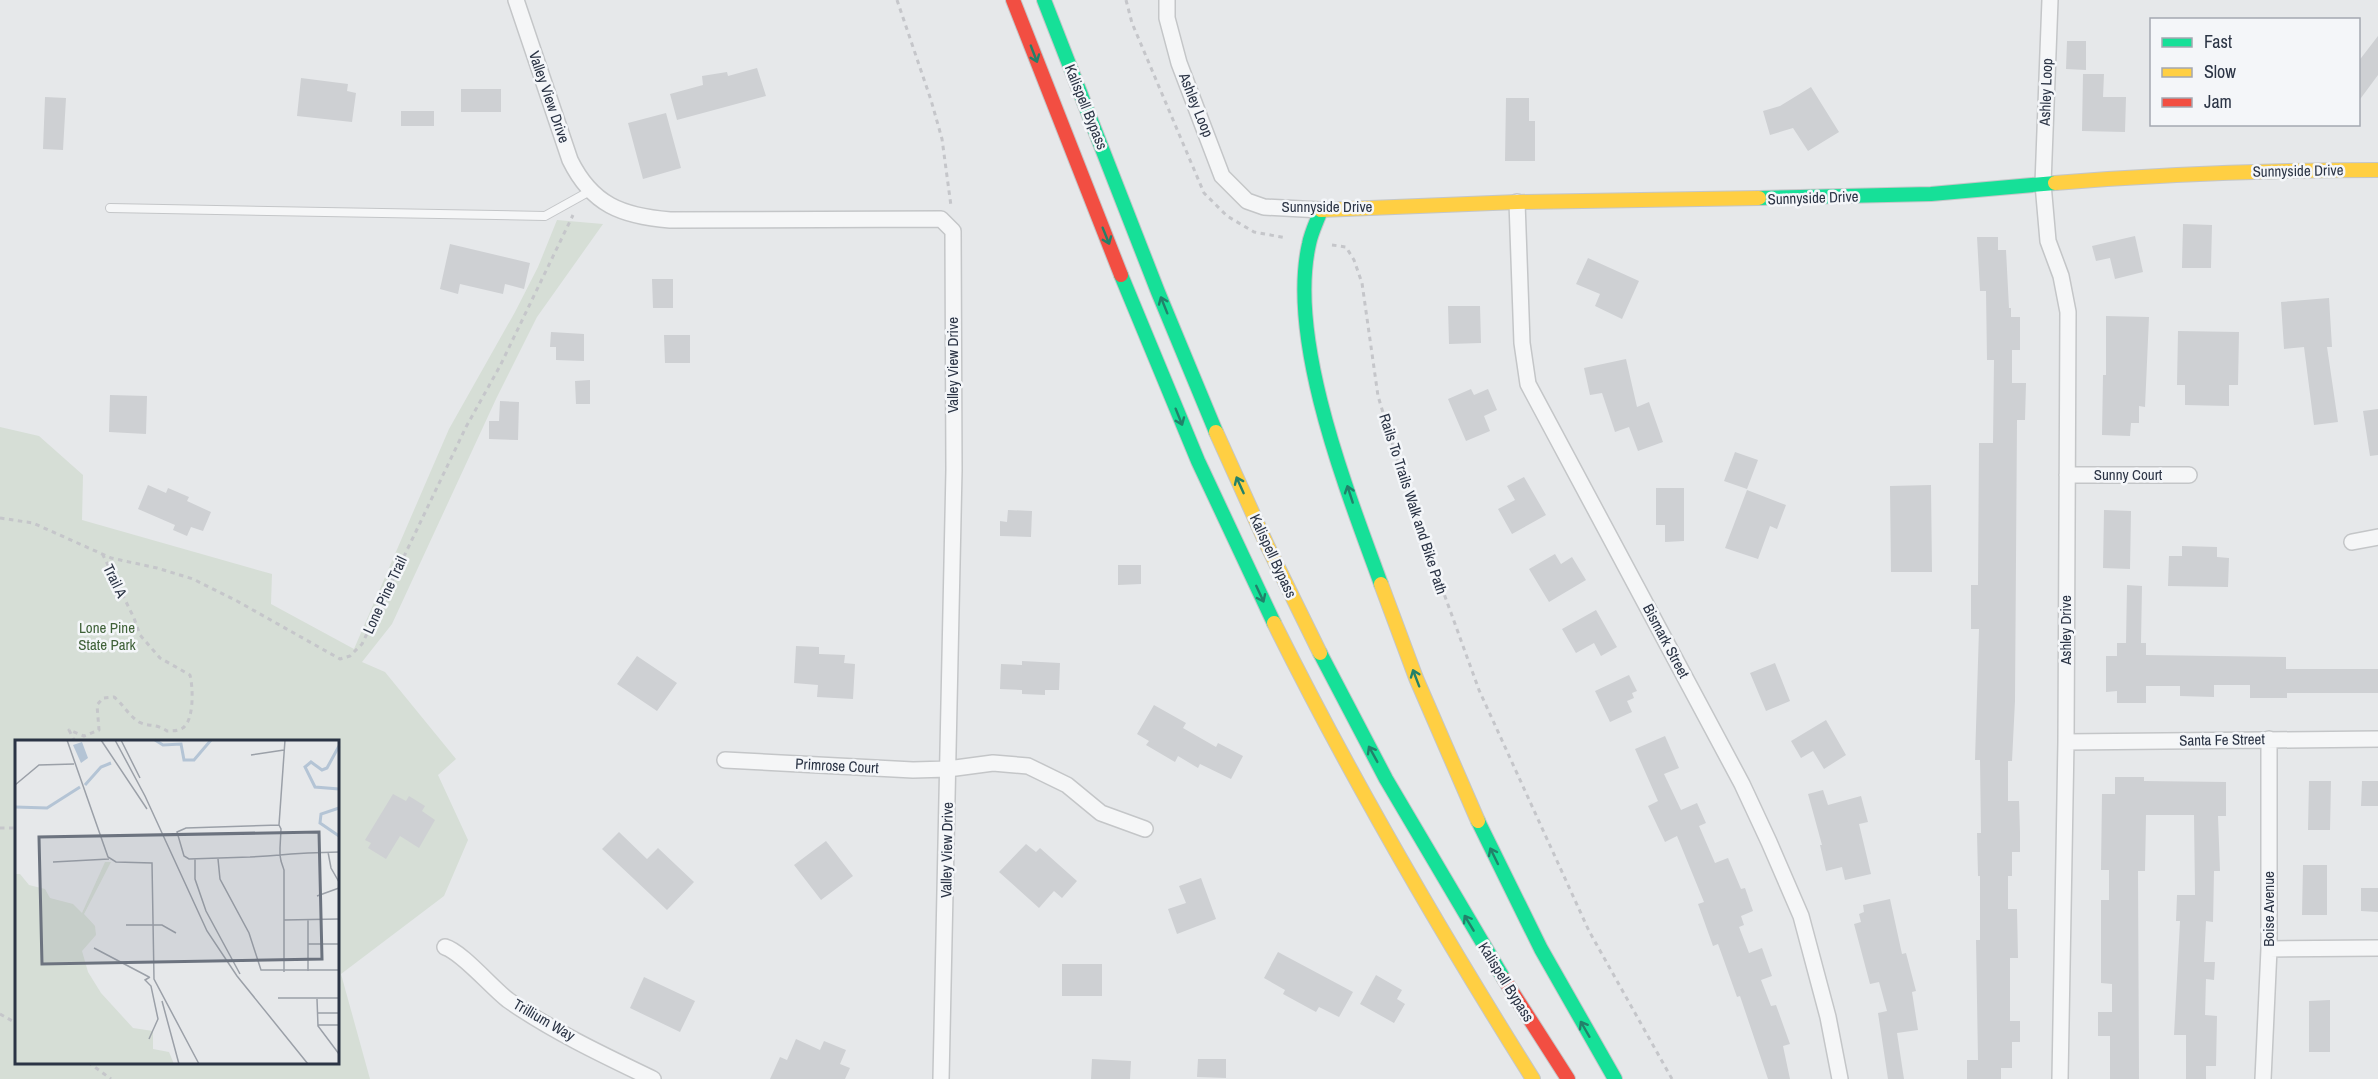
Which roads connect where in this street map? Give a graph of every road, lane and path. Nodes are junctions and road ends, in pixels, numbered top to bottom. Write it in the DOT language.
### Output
graph roads {
  1 [pos="516,0"];
  2 [pos="897,0"];
  3 [pos="1013,0"];
  4 [pos="1044,0"];
  5 [pos="1126,0"];
  6 [pos="1167,0"];
  7 [pos="2050,0"];
  8 [pos="2378,170"];
  9 [pos="2043,184"];
  10 [pos="590,192"];
  11 [pos="1247,201"];
  12 [pos="1517,202"];
  13 [pos="110,208"];
  14 [pos="1320,210"];
  15 [pos="953,231"];
  16 [pos="1308,241"];
  17 [pos="2067,475"];
  18 [pos="2189,475"];
  19 [pos="0,518"];
  20 [pos="2378,537"];
  21 [pos="2352,542"];
  22 [pos="102,554"];
  23 [pos="2269,739"];
  24 [pos="2378,739"];
  25 [pos="74,740"];
  26 [pos="2066,742"];
  27 [pos="725,760"];
  28 [pos="948,769"];
  29 [pos="1145,829"];
  30 [pos="445,947"];
  31 [pos="2378,948"];
  32 [pos="2269,949"];
  33 [pos="0,1014"];
  34 [pos="15,1022"];
  35 [pos="91,1064"];
  36 [pos="111,1079"];
  37 [pos="653,1079"];
  38 [pos="941,1079"];
  39 [pos="1533,1079"];
  40 [pos="1568,1079"];
  41 [pos="1615,1079"];
  42 [pos="1672,1079"];
  43 [pos="1840,1079"];
  44 [pos="2060,1079"];
  45 [pos="2263,1079"];
  1 -- 10 [label="street, Valley View Drive"];
  2 -- 15 [label="path"];
  3 -- 39 [label="main road, Kalispell Bypass, one-way"];
  40 -- 4 [label="main road, Kalispell Bypass, one-way"];
  5 -- 16 [label="path, Rails To Trails Walk and Bike Path"];
  6 -- 11 [label="street, Ashley Loop"];
  7 -- 9 [label="street, Ashley Loop"];
  8 -- 9 [label="main road, Sunnyside Drive"];
  9 -- 12 [label="main road, Sunnyside Drive"];
  9 -- 17 [label="street, Ashley Drive"];
  10 -- 13 [label="lane"];
  10 -- 15 [label="street, Valley View Drive"];
  10 -- 22 [label="path, Lone Pine Trail"];
  11 -- 14 [label="street, Sunnyside Drive"];
  12 -- 14 [label="main road, Sunnyside Drive"];
  12 -- 43 [label="street, Bismark Street"];
  14 -- 16 [label="main road"];
  15 -- 28 [label="street, Valley View Drive"];
  41 -- 16 [label="main road, one-way"];
  16 -- 42 [label="path, Rails To Trails Walk and Bike Path"];
  17 -- 18 [label="street, Sunny Court"];
  17 -- 26 [label="street, Ashley Drive"];
  19 -- 22 [label="path, Lone Pine Trail"];
  20 -- 21 [label="street"];
  22 -- 25 [label="path, Trail A"];
  23 -- 24 [label="street, Santa Fe Street"];
  23 -- 26 [label="street, Santa Fe Street"];
  23 -- 32 [label="street, Boise Avenue"];
  26 -- 44 [label="street, Ashley Drive"];
  27 -- 28 [label="street, Primrose Court"];
  28 -- 29 [label="street, Primrose Court"];
  28 -- 38 [label="street, Valley View Drive"];
  30 -- 37 [label="street, Trillium Way"];
  31 -- 32 [label="street"];
  32 -- 45 [label="street, Boise Avenue"];
  33 -- 34 [label="path"];
  35 -- 36 [label="path"];
}
